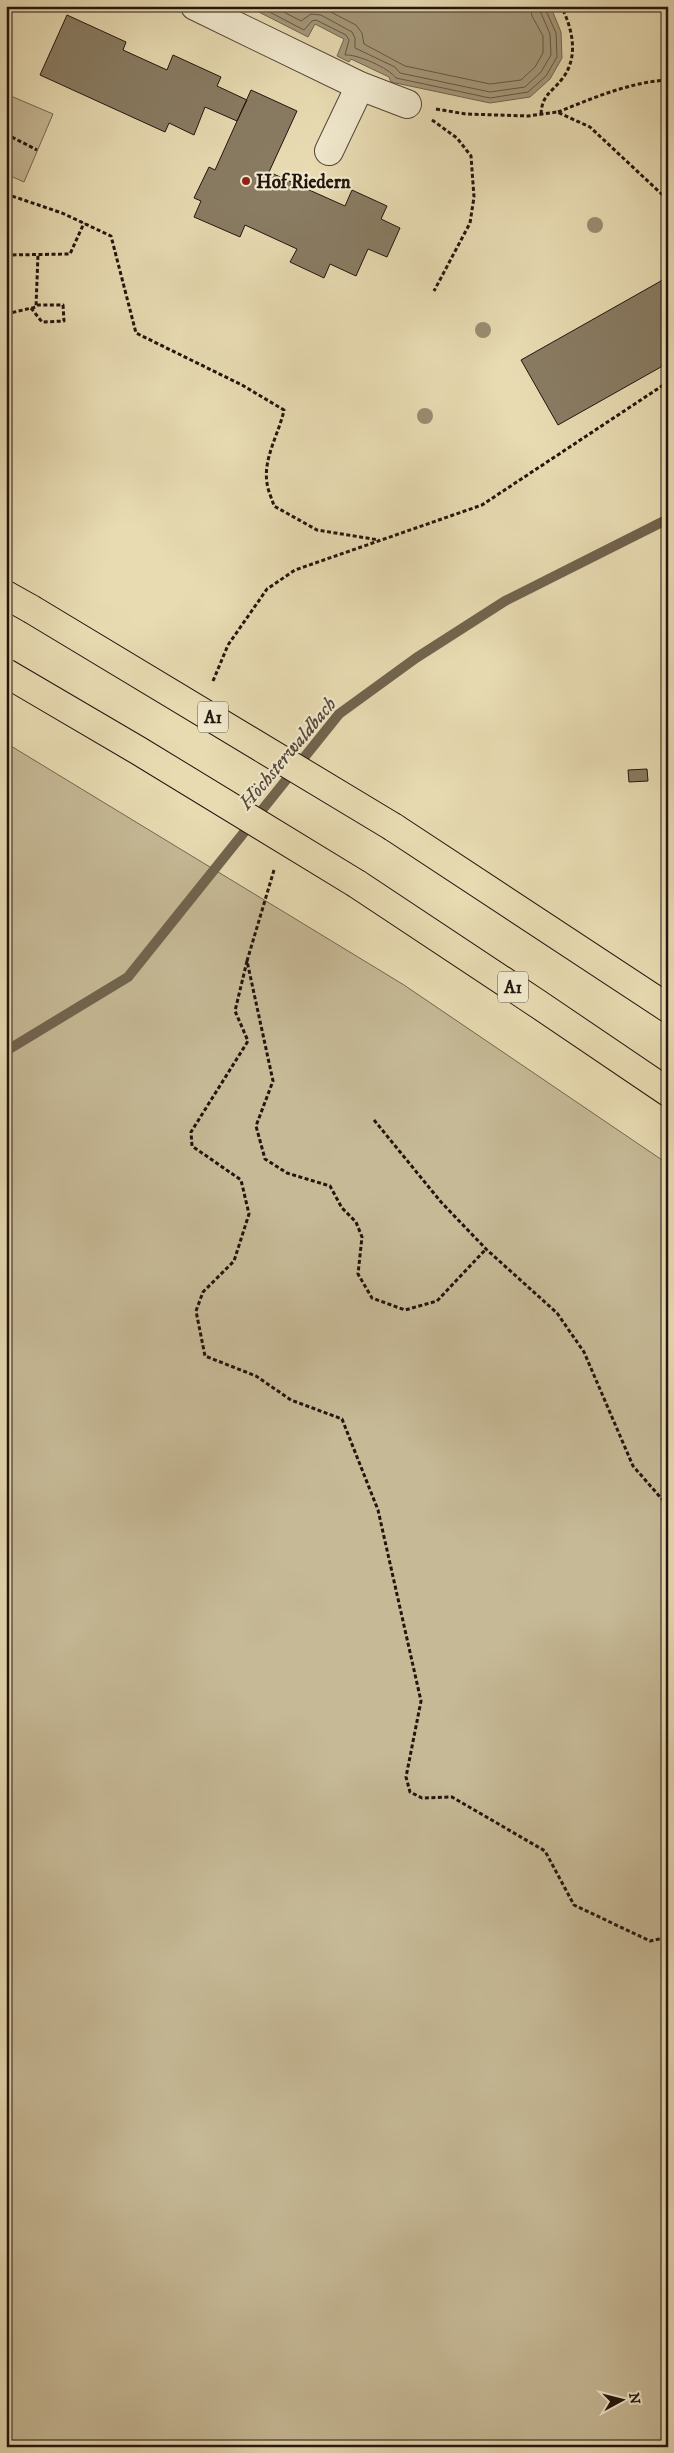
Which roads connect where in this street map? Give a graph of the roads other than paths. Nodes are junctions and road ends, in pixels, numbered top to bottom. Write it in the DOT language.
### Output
graph roads {
  1 [pos="195,6"];
  2 [pos="360,86"];
  3 [pos="407,104"];
  4 [pos="329,151"];
  5 [pos="6,595"];
  6 [pos="6,674"];
  7 [pos="668,1008"];
  8 [pos="668,1092"];
  1 -- 2 [label="lane"];
  2 -- 3 [label="lane"];
  2 -- 4 [label="lane"];
  5 -- 7 [label="highway, A1, bridge"];
  6 -- 8 [label="highway, A1, bridge"];
}
